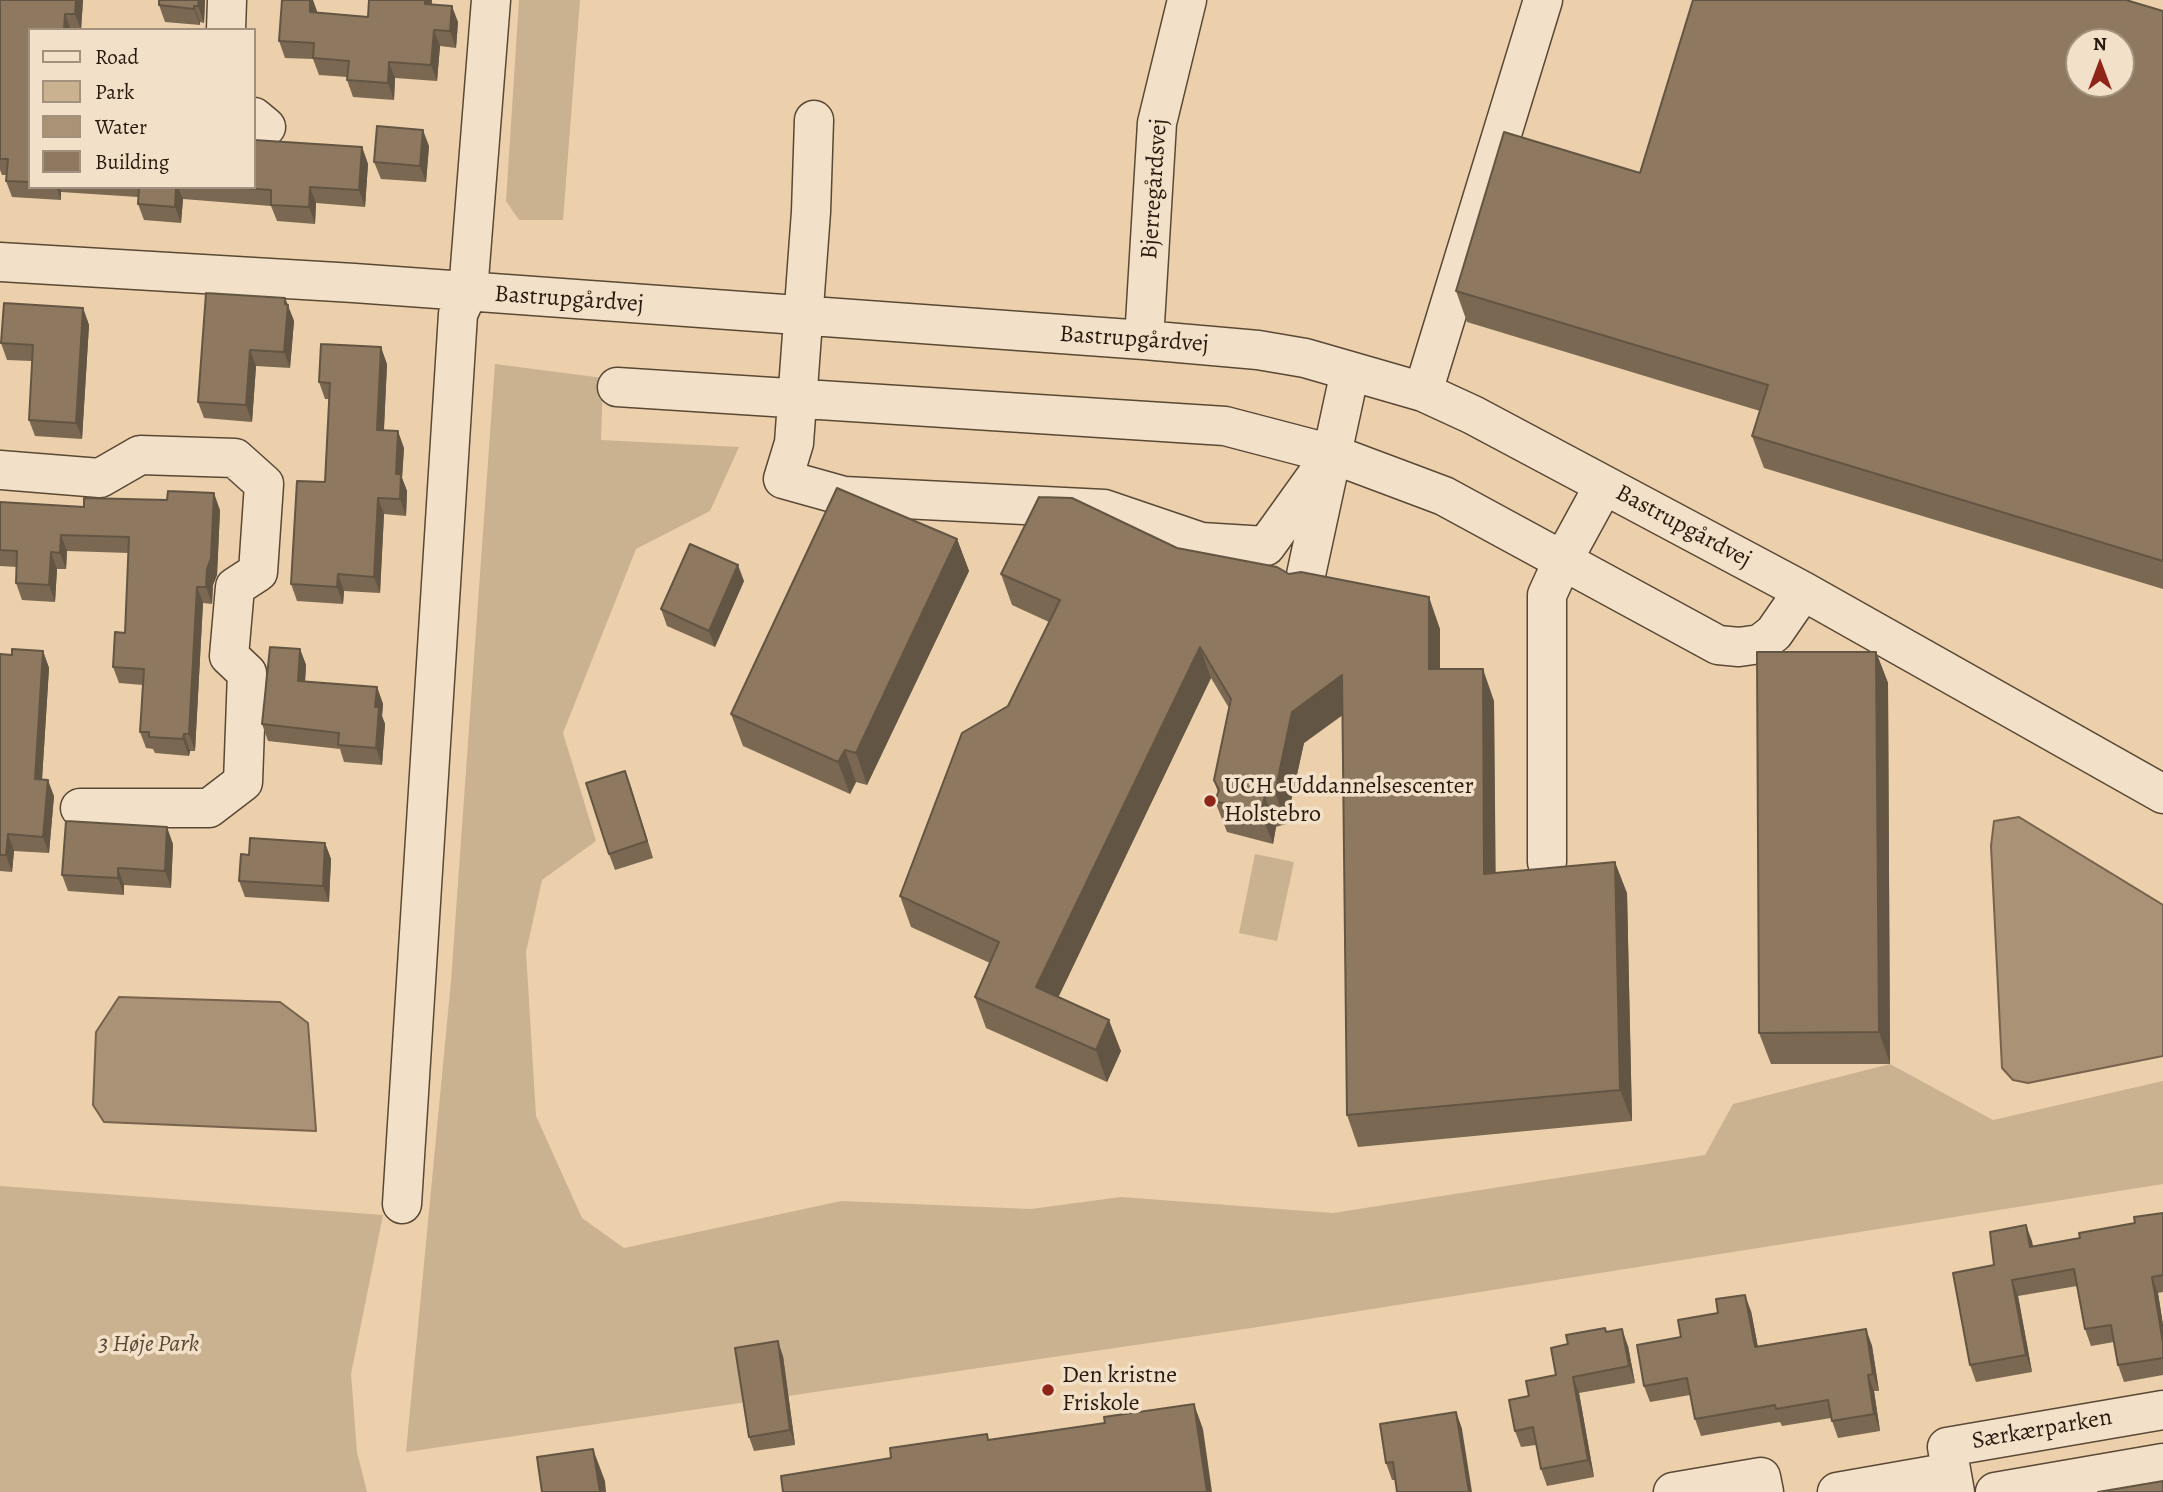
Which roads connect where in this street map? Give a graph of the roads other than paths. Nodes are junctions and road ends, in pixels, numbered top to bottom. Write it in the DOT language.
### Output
graph roads {
  1 [pos="227,0"];
  2 [pos="491,0"];
  3 [pos="1187,0"];
  4 [pos="1543,0"];
  5 [pos="226,28"];
  6 [pos="814,120"];
  7 [pos="0,262"];
  8 [pos="468,292"];
  9 [pos="803,316"];
  10 [pos="1144,340"];
  11 [pos="1350,371"];
  12 [pos="617,387"];
  13 [pos="1423,392"];
  14 [pos="797,398"];
  15 [pos="1332,454"];
  16 [pos="0,470"];
  17 [pos="1604,485"];
  18 [pos="1563,561"];
  19 [pos="1304,584"];
  20 [pos="1803,592"];
  21 [pos="2163,794"];
  22 [pos="80,808"];
  23 [pos="1547,862"];
  24 [pos="402,1204"];
  25 [pos="2163,1409"];
  26 [pos="2163,1463"];
  27 [pos="1953,1482"];
  28 [pos="1673,1492"];
  29 [pos="1764,1492"];
  30 [pos="1837,1492"];
  31 [pos="1995,1492"];
  1 -- 5 [label="street"];
  2 -- 8 [label="street"];
  3 -- 10 [label="street, Bjerregårdsvej"];
  4 -- 13 [label="street"];
  6 -- 9 [label="street"];
  7 -- 8 [label="street, Bastrupgårdvej"];
  8 -- 9 [label="street, Bastrupgårdvej"];
  8 -- 24 [label="street"];
  9 -- 10 [label="street, Bastrupgårdvej"];
  9 -- 14 [label="street"];
  10 -- 11 [label="street, Bastrupgårdvej"];
  11 -- 13 [label="street, Bastrupgårdvej"];
  11 -- 15 [label="street"];
  12 -- 14 [label="street"];
  13 -- 17 [label="street, Bastrupgårdvej"];
  14 -- 15 [label="street"];
  14 -- 15 [label="street"];
  15 -- 18 [label="street"];
  15 -- 19 [label="street"];
  16 -- 22 [label="street"];
  17 -- 18 [label="street"];
  17 -- 20 [label="street, Bastrupgårdvej"];
  18 -- 20 [label="street"];
  18 -- 23 [label="street"];
  20 -- 21 [label="street, Bastrupgårdvej"];
  25 -- 27 [label="street, Særkærparken"];
  26 -- 31 [label="street"];
  27 -- 30 [label="street, Særkærparken"];
  28 -- 29 [label="street"];
}
